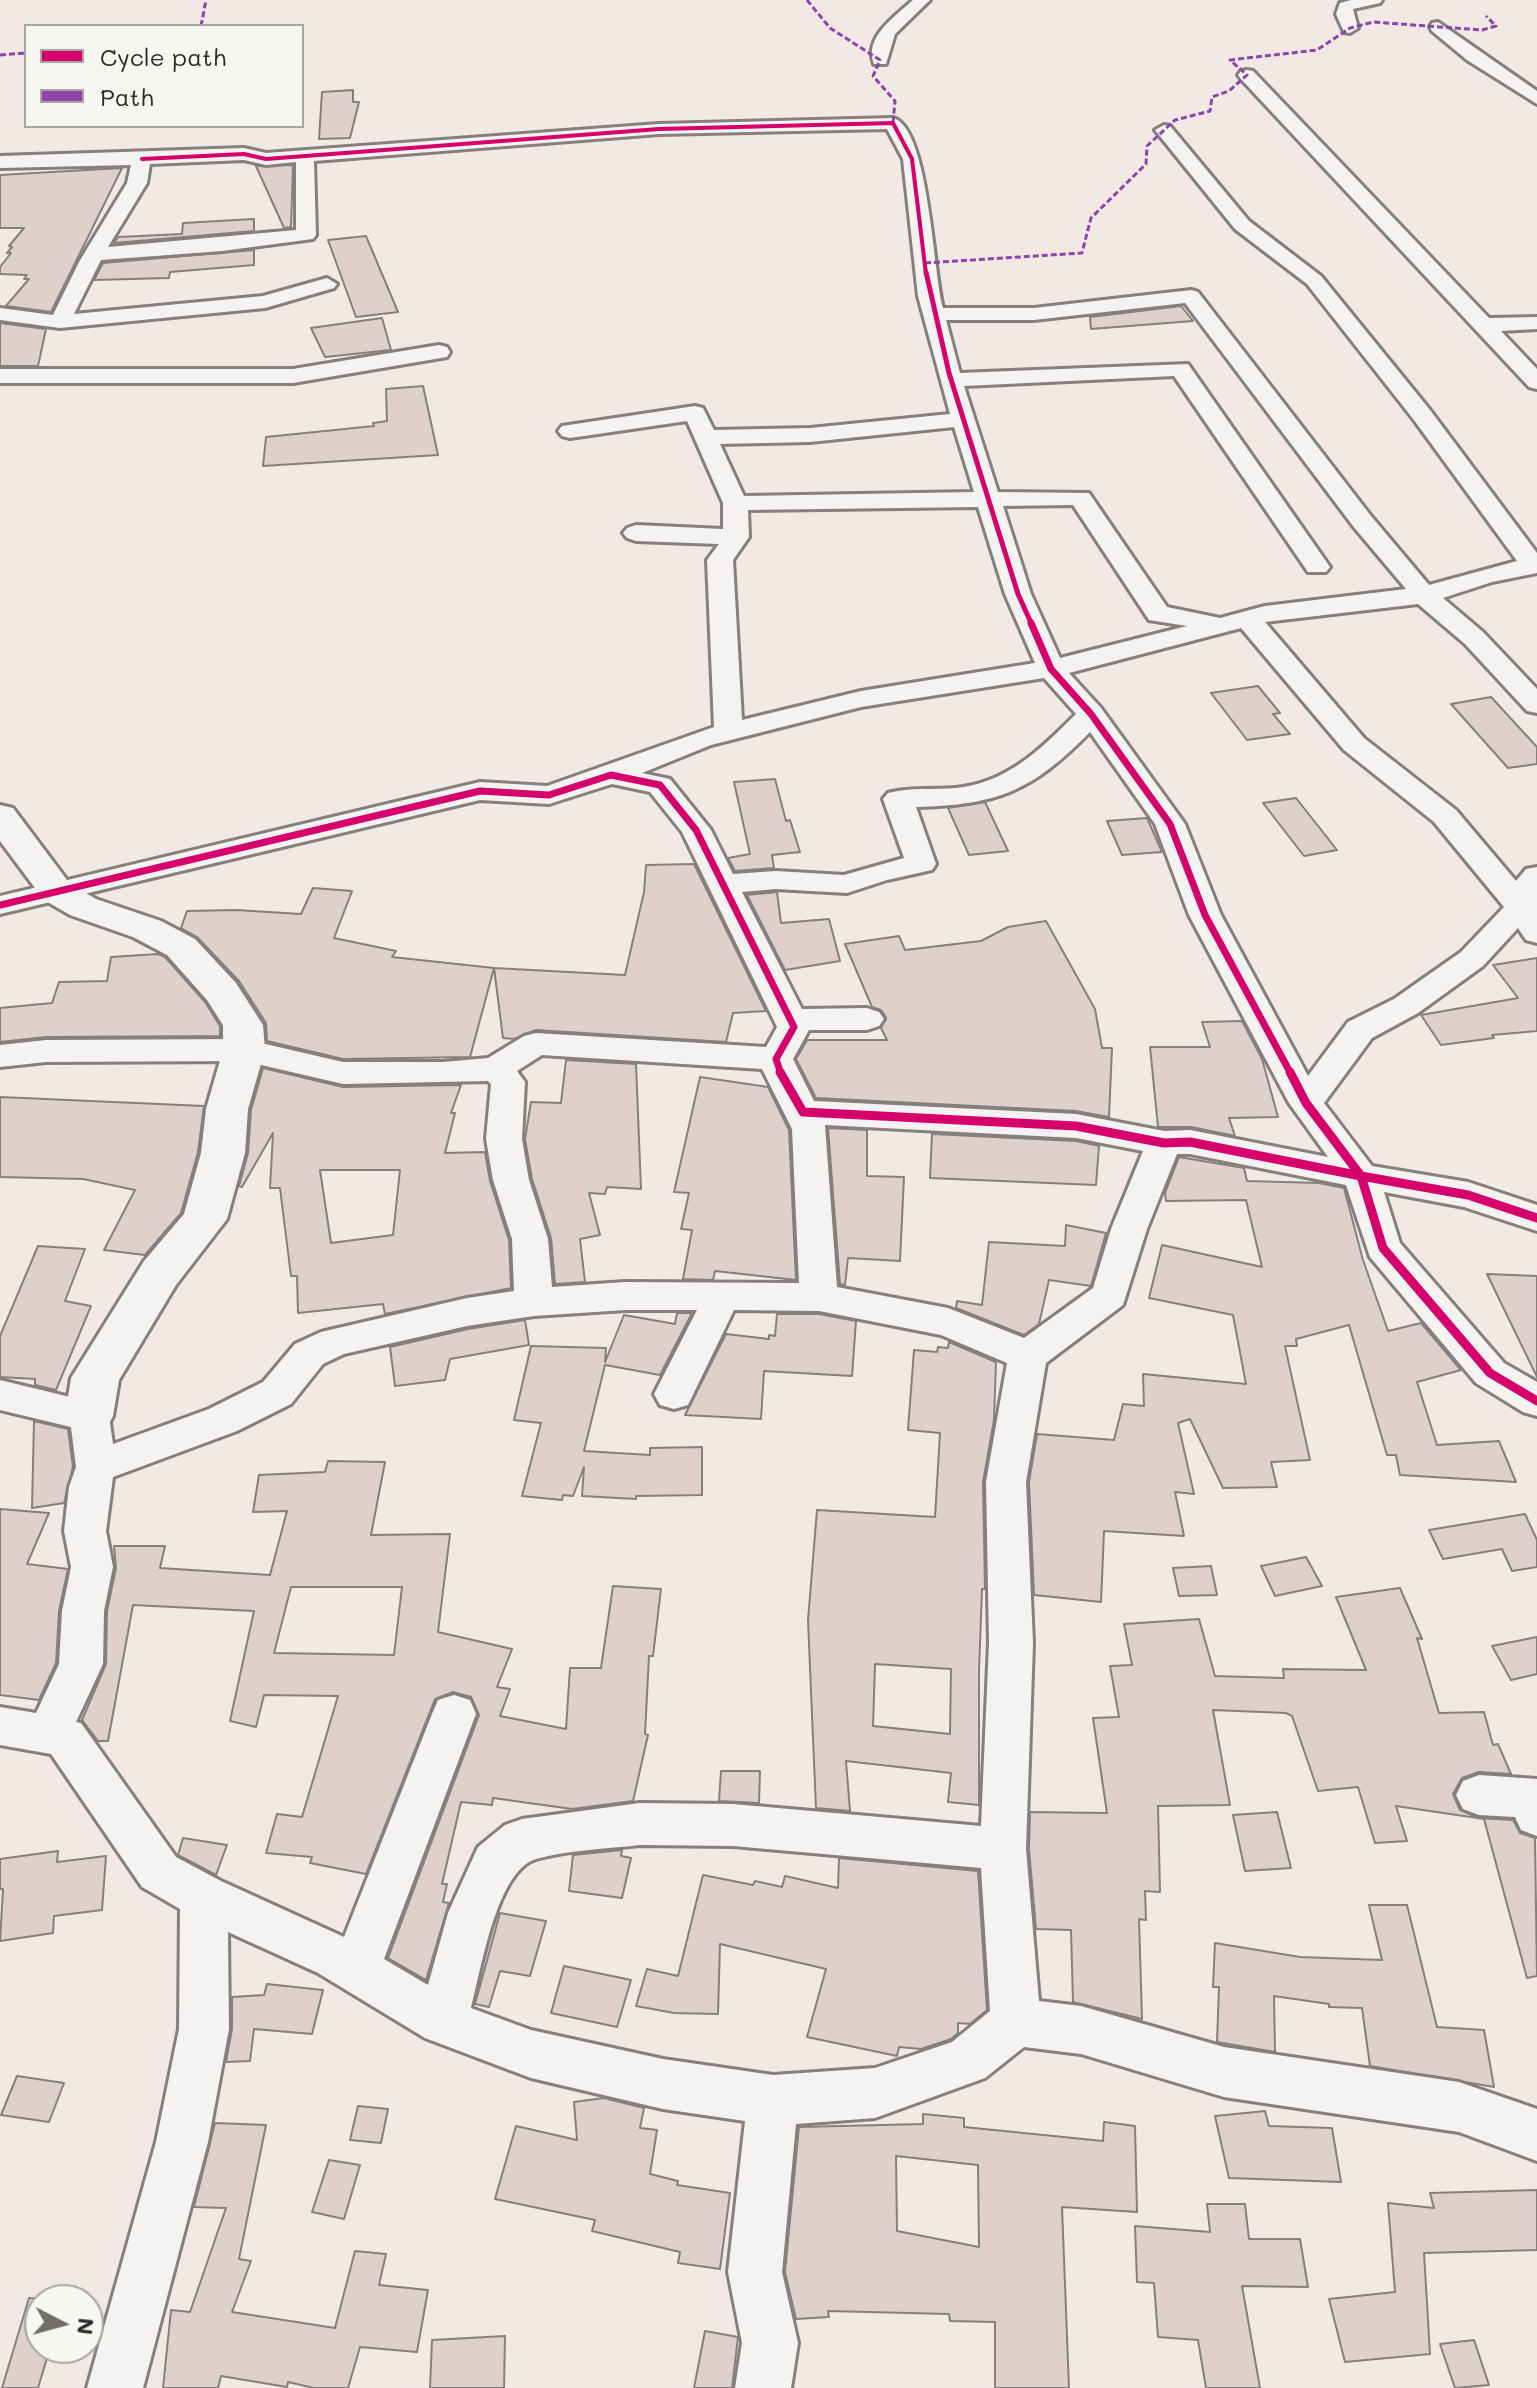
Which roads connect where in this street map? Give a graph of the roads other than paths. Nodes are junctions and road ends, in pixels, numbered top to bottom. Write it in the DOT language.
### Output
graph roads {
  1 [pos="922,0"];
  2 [pos="1374,0"];
  3 [pos="1438,27"];
  4 [pos="1350,28"];
  5 [pos="880,60"];
  6 [pos="1247,75"];
  7 [pos="1537,99"];
  8 [pos="1164,130"];
  9 [pos="305,156"];
  10 [pos="142,159"];
  11 [pos="0,162"];
  12 [pos="94,254"];
  13 [pos="327,284"];
  14 [pos="0,314"];
  15 [pos="934,314"];
  16 [pos="60,322"];
  17 [pos="1537,323"];
  18 [pos="1483,325"];
  19 [pos="439,352"];
  20 [pos="0,376"];
  21 [pos="951,380"];
  22 [pos="1537,382"];
  23 [pos="964,419"];
  24 [pos="570,431"];
  25 [pos="706,437"];
  26 [pos="990,499"];
  27 [pos="735,503"];
  28 [pos="636,533"];
  29 [pos="736,537"];
  30 [pos="1536,565"];
  31 [pos="1317,567"];
  32 [pos="1424,595"];
  33 [pos="1237,621"];
  34 [pos="1051,669"];
  35 [pos="1537,705"];
  36 [pos="1091,714"];
  37 [pos="728,732"];
  38 [pos="611,775"];
  39 [pos="0,816"];
  40 [pos="1537,876"];
  41 [pos="725,884"];
  42 [pos="57,892"];
  43 [pos="0,905"];
  44 [pos="1529,920"];
  45 [pos="867,1019"];
  46 [pos="791,1020"];
  47 [pos="244,1050"];
  48 [pos="0,1056"];
  49 [pos="776,1059"];
  50 [pos="496,1069"];
  51 [pos="1306,1103"];
  52 [pos="803,1112"];
  53 [pos="1164,1143"];
  54 [pos="1361,1176"];
  55 [pos="1537,1218"];
  56 [pos="819,1297"];
  57 [pos="721,1299"];
  58 [pos="534,1302"];
  59 [pos="1028,1356"];
  60 [pos="674,1394"];
  61 [pos="0,1395"];
  62 [pos="1537,1401"];
  63 [pos="89,1416"];
  64 [pos="96,1467"];
  65 [pos="454,1714"];
  66 [pos="0,1726"];
  67 [pos="49,1732"];
  68 [pos="1479,1795"];
  69 [pos="1537,1815"];
  70 [pos="1003,1849"];
  71 [pos="204,1897"];
  72 [pos="356,1968"];
  73 [pos="443,2021"];
  74 [pos="1016,2022"];
  75 [pos="773,2100"];
  76 [pos="1537,2135"];
  77 [pos="115,2388"];
  78 [pos="763,2388"];
  1 -- 5 [label="street"];
  2 -- 4 [label="street"];
  3 -- 7 [label="street"];
  6 -- 18 [label="street"];
  8 -- 30 [label="street"];
  9 -- 10 [label="street"];
  9 -- 12 [label="street"];
  9 -- 15 [label="street"];
  10 -- 11 [label="street"];
  10 -- 12 [label="street"];
  12 -- 16 [label="street"];
  13 -- 16 [label="street"];
  14 -- 16 [label="street"];
  15 -- 21 [label="street"];
  15 -- 32 [label="street"];
  17 -- 18 [label="street"];
  18 -- 22 [label="street"];
  19 -- 20 [label="street"];
  21 -- 23 [label="street"];
  21 -- 31 [label="street"];
  23 -- 25 [label="street"];
  23 -- 26 [label="street"];
  24 -- 25 [label="street"];
  25 -- 27 [label="street"];
  26 -- 27 [label="street"];
  26 -- 33 [label="street"];
  26 -- 34 [label="street"];
  27 -- 29 [label="street"];
  28 -- 29 [label="street"];
  29 -- 37 [label="street"];
  30 -- 32 [label="street"];
  32 -- 33 [label="street"];
  32 -- 35 [label="street"];
  33 -- 34 [label="street"];
  33 -- 44 [label="street"];
  34 -- 36 [label="street"];
  34 -- 37 [label="street"];
  36 -- 41 [label="street"];
  36 -- 51 [label="street"];
  37 -- 38 [label="street"];
  38 -- 41 [label="street"];
  38 -- 42 [label="street"];
  39 -- 42 [label="street"];
  40 -- 44 [label="street"];
  41 -- 46 [label="street"];
  42 -- 43 [label="street"];
  42 -- 47 [label="street"];
  44 -- 51 [label="street"];
  45 -- 46 [label="street"];
  46 -- 49 [label="street"];
  47 -- 48 [label="street"];
  47 -- 50 [label="street"];
  47 -- 63 [label="street"];
  49 -- 50 [label="street"];
  49 -- 52 [label="street"];
  50 -- 58 [label="street"];
  51 -- 54 [label="street"];
  52 -- 53 [label="street"];
  52 -- 56 [label="street"];
  53 -- 54 [label="street"];
  53 -- 59 [label="street"];
  54 -- 55 [label="street"];
  54 -- 62 [label="street"];
  56 -- 57 [label="street"];
  56 -- 59 [label="street"];
  57 -- 58 [label="street"];
  57 -- 60 [label="street"];
  58 -- 64 [label="street"];
  59 -- 70 [label="street"];
  61 -- 63 [label="street"];
  63 -- 64 [label="street"];
  64 -- 67 [label="street"];
  65 -- 72 [label="street"];
  66 -- 67 [label="street"];
  67 -- 71 [label="street"];
  68 -- 69 [label="street"];
  70 -- 73 [label="street"];
  70 -- 74 [label="street"];
  71 -- 72 [label="street"];
  71 -- 77 [label="street"];
  72 -- 73 [label="street"];
  73 -- 75 [label="street"];
  74 -- 75 [label="street"];
  74 -- 76 [label="street"];
  75 -- 78 [label="street"];
}
